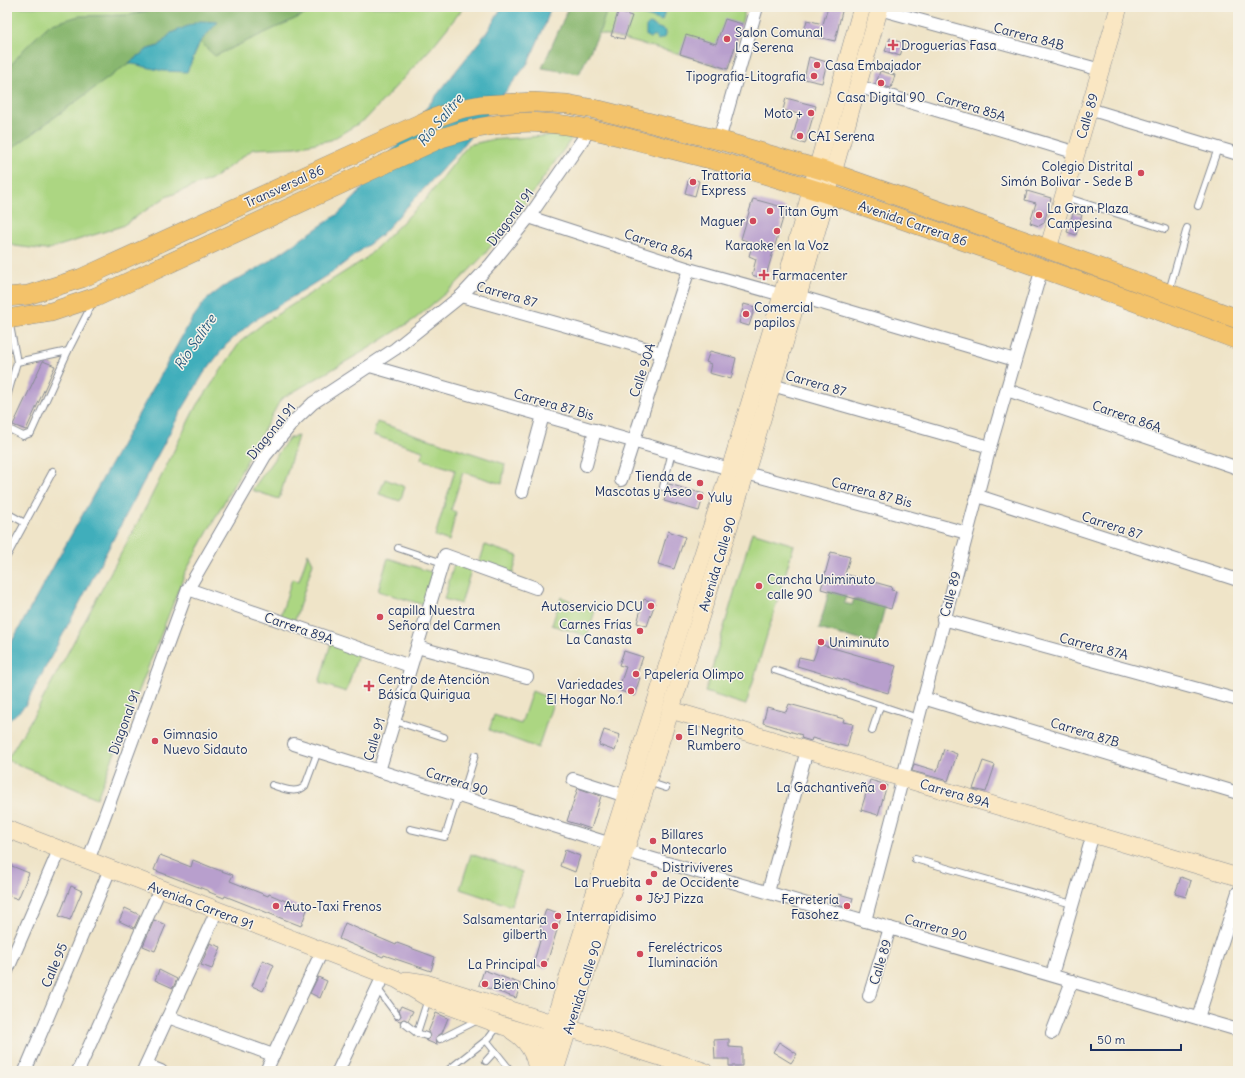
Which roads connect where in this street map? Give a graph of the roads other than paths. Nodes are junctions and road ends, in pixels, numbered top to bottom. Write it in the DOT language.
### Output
graph roads {
  1 [pos="757,7"];
  2 [pos="862,7"];
  3 [pos="1119,7"];
  4 [pos="880,8"];
  5 [pos="1101,70"];
  6 [pos="857,86"];
  7 [pos="567,104"];
  8 [pos="1089,109"];
  9 [pos="559,124"];
  10 [pos="590,129"];
  11 [pos="719,140"];
  12 [pos="1218,148"];
  13 [pos="1076,153"];
  14 [pos="1238,154"];
  15 [pos="825,171"];
  16 [pos="819,191"];
  17 [pos="1064,197"];
  18 [pos="1198,206"];
  19 [pos="530,217"];
  20 [pos="1187,228"];
  21 [pos="1165,229"];
  22 [pos="1048,249"];
  23 [pos="689,268"];
  24 [pos="1042,268"];
  25 [pos="1168,292"];
  26 [pos="96,296"];
  27 [pos="461,296"];
  28 [pos="790,296"];
  29 [pos="7,297"];
  30 [pos="1237,317"];
  31 [pos="8,319"];
  32 [pos="1238,340"];
  33 [pos="68,351"];
  34 [pos="662,353"];
  35 [pos="1015,360"];
  36 [pos="17,362"];
  37 [pos="370,366"];
  38 [pos="772,385"];
  39 [pos="1007,390"];
  40 [pos="7,397"];
  41 [pos="543,415"];
  42 [pos="7,428"];
  43 [pos="595,430"];
  44 [pos="634,441"];
  45 [pos="990,447"];
  46 [pos="672,452"];
  47 [pos="586,466"];
  48 [pos="1238,468"];
  49 [pos="53,471"];
  50 [pos="738,471"];
  51 [pos="622,480"];
  52 [pos="663,487"];
  53 [pos="522,492"];
  54 [pos="978,496"];
  55 [pos="7,513"];
  56 [pos="25,523"];
  57 [pos="967,533"];
  58 [pos="398,548"];
  59 [pos="7,556"];
  60 [pos="444,559"];
  61 [pos="1238,580"];
  62 [pos="536,588"];
  63 [pos="188,589"];
  64 [pos="943,619"];
  65 [pos="417,647"];
  66 [pos="410,666"];
  67 [pos="774,670"];
  68 [pos="527,677"];
  69 [pos="923,698"];
  70 [pos="1238,700"];
  71 [pos="880,706"];
  72 [pos="671,710"];
  73 [pos="918,718"];
  74 [pos="395,721"];
  75 [pos="872,731"];
  76 [pos="444,738"];
  77 [pos="294,744"];
  78 [pos="807,750"];
  79 [pos="318,752"];
  80 [pos="475,755"];
  81 [pos="379,771"];
  82 [pos="902,778"];
  83 [pos="573,779"];
  84 [pos="647,782"];
  85 [pos="272,785"];
  86 [pos="666,788"];
  87 [pos="1238,793"];
  88 [pos="460,796"];
  89 [pos="626,796"];
  90 [pos="7,829"];
  91 [pos="410,829"];
  92 [pos="1093,834"];
  93 [pos="618,847"];
  94 [pos="59,850"];
  95 [pos="915,859"];
  96 [pos="88,861"];
  97 [pos="110,869"];
  98 [pos="1238,877"];
  99 [pos="160,888"];
  100 [pos="768,892"];
  101 [pos="1238,892"];
  102 [pos="1072,904"];
  103 [pos="213,919"];
  104 [pos="865,921"];
  105 [pos="890,928"];
  106 [pos="322,951"];
  107 [pos="7,971"];
  108 [pos="1052,975"];
  109 [pos="386,981"];
  110 [pos="1072,981"];
  111 [pos="869,996"];
  112 [pos="428,998"];
  113 [pos="397,1015"];
  114 [pos="168,1016"];
  115 [pos="481,1017"];
  116 [pos="1198,1018"];
  117 [pos="404,1023"];
  118 [pos="501,1025"];
  119 [pos="560,1025"];
  120 [pos="1238,1030"];
  121 [pos="417,1033"];
  122 [pos="1052,1033"];
  123 [pos="426,1036"];
  124 [pos="440,1039"];
  125 [pos="486,1040"];
  126 [pos="555,1042"];
  127 [pos="495,1051"];
  128 [pos="274,1055"];
  129 [pos="486,1061"];
  130 [pos="144,1068"];
  131 [pos="25,1071"];
  132 [pos="78,1071"];
  133 [pos="161,1071"];
  134 [pos="266,1071"];
  135 [pos="338,1071"];
  136 [pos="447,1071"];
  137 [pos="511,1071"];
  138 [pos="538,1071"];
  139 [pos="555,1071"];
  140 [pos="704,1071"];
  1 -- 11 [label="street"];
  2 -- 15 [label="main road, Avenida Calle 90"];
  3 -- 5 [label="main road, Calle 89"];
  4 -- 5 [label="street, Carrera 84B"];
  4 -- 6 [label="main road, Avenida Calle 90"];
  5 -- 8 [label="main road, Calle 89"];
  6 -- 13 [label="street, Carrera 85A"];
  6 -- 15 [label="main road, Avenida Calle 90"];
  7 -- 11 [label="main road, Avenida Carrera 86"];
  7 -- 29 [label="main road, Transversal 86"];
  8 -- 12 [label="street"];
  8 -- 13 [label="main road, Calle 89"];
  9 -- 10 [label="main road, Avenida Carrera 86"];
  9 -- 26 [label="main road, Transversal 86"];
  10 -- 16 [label="main road, Avenida Carrera 86"];
  10 -- 19 [label="street, Diagonal 91"];
  11 -- 15 [label="main road, Avenida Carrera 86"];
  12 -- 14 [label="street"];
  12 -- 18 [label="lane"];
  13 -- 17 [label="main road, Calle 89"];
  15 -- 16 [label="main road, Avenida Calle 90"];
  15 -- 22 [label="main road, Avenida Carrera 86"];
  16 -- 24 [label="main road, Avenida Carrera 86"];
  16 -- 28 [label="main road, Avenida Calle 90"];
  17 -- 21 [label="lane"];
  17 -- 22 [label="main road, Calle 89"];
  19 -- 23 [label="street, Carrera 86A"];
  19 -- 27 [label="street, Diagonal 91"];
  20 -- 25 [label="lane"];
  22 -- 25 [label="main road, Avenida Carrera 86"];
  23 -- 28 [label="street, Carrera 86A"];
  23 -- 34 [label="street, Calle 90A"];
  24 -- 32 [label="main road, Avenida Carrera 86"];
  24 -- 35 [label="street, Calle 89"];
  25 -- 30 [label="main road, Avenida Carrera 86"];
  26 -- 31 [label="main road, Transversal 86"];
  26 -- 33 [label="lane"];
  27 -- 34 [label="street, Carrera 87"];
  27 -- 37 [label="street, Diagonal 91"];
  28 -- 35 [label="street, Carrera 86A"];
  28 -- 38 [label="main road, Avenida Calle 90"];
  28 -- 50 [label="main road, Avenida Calle 90"];
  31 -- 36 [label="lane"];
  33 -- 36 [label="lane"];
  33 -- 42 [label="lane"];
  34 -- 44 [label="street, Calle 90A"];
  35 -- 39 [label="street, Calle 89"];
  36 -- 40 [label="lane"];
  37 -- 41 [label="street, Carrera 87 Bis"];
  37 -- 63 [label="street, Diagonal 91"];
  38 -- 45 [label="street, Carrera 87"];
  38 -- 50 [label="main road, Avenida Calle 90"];
  39 -- 45 [label="street, Calle 89"];
  39 -- 48 [label="street, Carrera 86A"];
  41 -- 43 [label="street, Carrera 87 Bis"];
  41 -- 53 [label="street"];
  43 -- 44 [label="street, Carrera 87 Bis"];
  43 -- 47 [label="street"];
  44 -- 46 [label="street, Carrera 87 Bis"];
  44 -- 51 [label="street, Calle 90A"];
  45 -- 54 [label="street, Calle 89"];
  46 -- 50 [label="street, Carrera 87 Bis"];
  46 -- 52 [label="lane"];
  49 -- 56 [label="lane"];
  50 -- 57 [label="street, Carrera 87 Bis"];
  50 -- 72 [label="main road, Avenida Calle 90"];
  50 -- 89 [label="main road, Avenida Calle 90"];
  54 -- 57 [label="street, Calle 89"];
  54 -- 61 [label="street, Carrera 87"];
  55 -- 56 [label="lane"];
  56 -- 59 [label="lane"];
  57 -- 64 [label="street, Calle 89"];
  58 -- 60 [label="lane"];
  60 -- 62 [label="street"];
  60 -- 65 [label="street, Calle 91"];
  63 -- 66 [label="street, Carrera 89A"];
  63 -- 96 [label="street, Diagonal 91"];
  64 -- 69 [label="street, Calle 89"];
  64 -- 70 [label="street, Carrera 87A"];
  65 -- 66 [label="street, Calle 91"];
  65 -- 68 [label="street"];
  66 -- 74 [label="street, Calle 91"];
  67 -- 71 [label="lane"];
  69 -- 73 [label="street, Calle 89"];
  69 -- 87 [label="street, Carrera 87B"];
  71 -- 73 [label="lane"];
  71 -- 75 [label="lane"];
  72 -- 78 [label="main road, Carrera 89A"];
  72 -- 84 [label="main road, Avenida Calle 90"];
  73 -- 82 [label="street, Calle 89"];
  74 -- 76 [label="lane"];
  74 -- 81 [label="street, Calle 91"];
  77 -- 79 [label="street, Carrera 90"];
  78 -- 82 [label="main road, Carrera 89A"];
  78 -- 100 [label="street"];
  79 -- 81 [label="street, Carrera 90"];
  79 -- 85 [label="lane"];
  80 -- 88 [label="lane"];
  81 -- 88 [label="street, Carrera 90"];
  82 -- 92 [label="main road, Carrera 89A"];
  82 -- 104 [label="street, Calle 89"];
  83 -- 89 [label="street"];
  84 -- 86 [label="lane"];
  84 -- 93 [label="main road, Avenida Calle 90"];
  88 -- 91 [label="lane"];
  88 -- 93 [label="street, Carrera 90"];
  89 -- 93 [label="main road, Avenida Calle 90"];
  90 -- 94 [label="main road, Avenida Carrera 91"];
  92 -- 98 [label="main road, Carrera 89A"];
  92 -- 102 [label="street"];
  93 -- 100 [label="street, Carrera 90"];
  93 -- 119 [label="main road, Avenida Calle 90"];
  94 -- 96 [label="main road, Avenida Carrera 91"];
  94 -- 107 [label="street"];
  95 -- 102 [label="lane"];
  96 -- 97 [label="main road, Avenida Carrera 91"];
  97 -- 99 [label="main road, Avenida Carrera 91"];
  97 -- 131 [label="street, Calle 95"];
  99 -- 106 [label="main road, Avenida Carrera 91"];
  99 -- 132 [label="street"];
  100 -- 104 [label="street, Carrera 90"];
  101 -- 116 [label="street"];
  102 -- 108 [label="street"];
  103 -- 114 [label="street"];
  104 -- 105 [label="street, Carrera 90"];
  105 -- 108 [label="street, Carrera 90"];
  105 -- 111 [label="street, Calle 89"];
  106 -- 109 [label="main road, Avenida Carrera 91"];
  106 -- 128 [label="street"];
  108 -- 110 [label="street, Carrera 90"];
  109 -- 112 [label="main road, Avenida Carrera 91"];
  109 -- 113 [label="lane"];
  109 -- 119 [label="main road, Avenida Carrera 91"];
  109 -- 135 [label="street"];
  110 -- 116 [label="street, Carrera 90"];
  110 -- 122 [label="street"];
  112 -- 115 [label="main road, Avenida Carrera 91"];
  112 -- 121 [label="lane"];
  114 -- 128 [label="street"];
  114 -- 130 [label="street"];
  115 -- 118 [label="main road, Avenida Carrera 91"];
  115 -- 124 [label="lane"];
  116 -- 120 [label="street, Carrera 90"];
  117 -- 121 [label="lane"];
  118 -- 125 [label="lane"];
  118 -- 126 [label="main road, Avenida Carrera 91"];
  118 -- 138 [label="main road"];
  119 -- 126 [label="main road, Avenida Calle 90"];
  119 -- 140 [label="main road, Avenida Carrera 91"];
  121 -- 123 [label="lane"];
  125 -- 127 [label="lane"];
  125 -- 136 [label="lane"];
  126 -- 138 [label="main road, Avenida Calle 90"];
  126 -- 139 [label="main road, Avenida Calle 90"];
  127 -- 129 [label="lane"];
  127 -- 137 [label="lane"];
  128 -- 134 [label="street"];
  130 -- 133 [label="street"];
}
